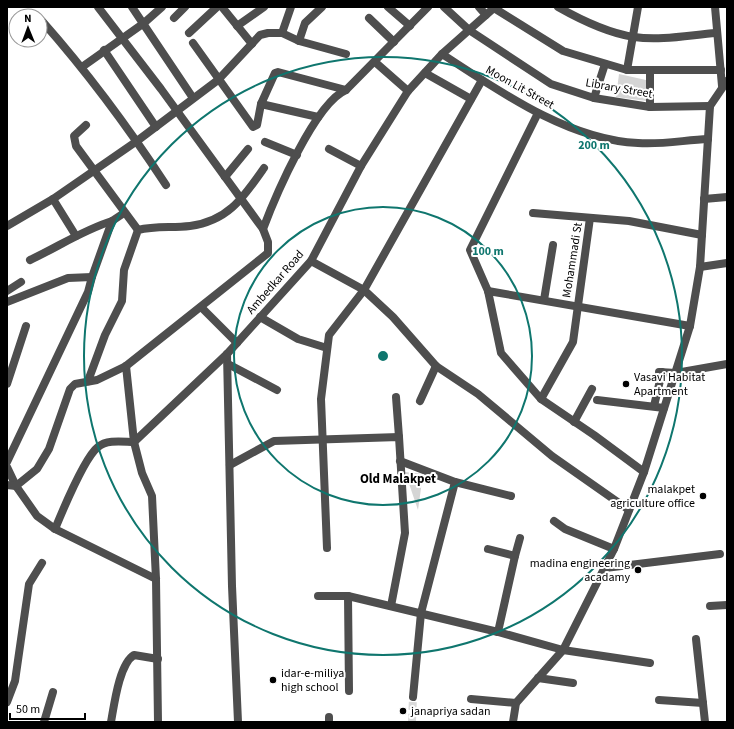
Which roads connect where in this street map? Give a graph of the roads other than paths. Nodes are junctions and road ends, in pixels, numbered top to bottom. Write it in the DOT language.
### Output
graph roads {
  1 [pos="98,7"];
  2 [pos="132,7"];
  3 [pos="161,7"];
  4 [pos="185,7"];
  5 [pos="217,7"];
  6 [pos="222,7"];
  7 [pos="264,7"];
  8 [pos="291,7"];
  9 [pos="322,7"];
  10 [pos="388,7"];
  11 [pos="428,7"];
  12 [pos="444,7"];
  13 [pos="479,7"];
  14 [pos="558,7"];
  15 [pos="638,7"];
  16 [pos="715,7"];
  17 [pos="494,8"];
  18 [pos="486,15"];
  19 [pos="174,18"];
  20 [pos="370,18"];
  21 [pos="144,23"];
  22 [pos="237,26"];
  23 [pos="410,26"];
  24 [pos="48,28"];
  25 [pos="470,30"];
  26 [pos="189,33"];
  27 [pos="282,33"];
  28 [pos="716,33"];
  29 [pos="122,37"];
  30 [pos="634,37"];
  31 [pos="299,41"];
  32 [pos="394,42"];
  33 [pos="192,43"];
  34 [pos="252,44"];
  35 [pos="104,50"];
  36 [pos="346,54"];
  37 [pos="442,54"];
  38 [pos="375,62"];
  39 [pos="605,64"];
  40 [pos="82,67"];
  41 [pos="627,70"];
  42 [pos="721,70"];
  43 [pos="650,71"];
  44 [pos="425,73"];
  45 [pos="218,80"];
  46 [pos="482,80"];
  47 [pos="725,83"];
  48 [pos="346,90"];
  49 [pos="408,91"];
  50 [pos="193,98"];
  51 [pos="594,98"];
  52 [pos="471,99"];
  53 [pos="261,104"];
  54 [pos="710,106"];
  55 [pos="650,107"];
  56 [pos="176,110"];
  57 [pos="538,113"];
  58 [pos="318,117"];
  59 [pos="86,125"];
  60 [pos="156,127"];
  61 [pos="708,139"];
  62 [pos="137,141"];
  63 [pos="265,142"];
  64 [pos="248,149"];
  65 [pos="329,149"];
  66 [pos="297,155"];
  67 [pos="361,166"];
  68 [pos="264,168"];
  69 [pos="94,170"];
  70 [pos="225,177"];
  71 [pos="166,185"];
  72 [pos="727,198"];
  73 [pos="53,199"];
  74 [pos="241,200"];
  75 [pos="704,200"];
  76 [pos="124,213"];
  77 [pos="533,213"];
  78 [pos="590,218"];
  79 [pos="112,221"];
  80 [pos="8,224"];
  81 [pos="138,230"];
  82 [pos="263,230"];
  83 [pos="702,235"];
  84 [pos="76,236"];
  85 [pos="553,245"];
  86 [pos="30,260"];
  87 [pos="311,261"];
  88 [pos="727,263"];
  89 [pos="700,267"];
  90 [pos="92,277"];
  91 [pos="21,282"];
  92 [pos="364,290"];
  93 [pos="7,291"];
  94 [pos="488,291"];
  95 [pos="544,300"];
  96 [pos="7,302"];
  97 [pos="577,306"];
  98 [pos="201,307"];
  99 [pos="260,317"];
  100 [pos="26,326"];
  101 [pos="690,326"];
  102 [pos="237,343"];
  103 [pos="327,348"];
  104 [pos="227,354"];
  105 [pos="228,364"];
  106 [pos="727,364"];
  107 [pos="126,366"];
  108 [pos="436,366"];
  109 [pos="676,373"];
  110 [pos="88,381"];
  111 [pos="7,384"];
  112 [pos="277,390"];
  113 [pos="592,390"];
  114 [pos="396,396"];
  115 [pos="541,399"];
  116 [pos="598,400"];
  117 [pos="420,401"];
  118 [pos="654,406"];
  119 [pos="664,408"];
  120 [pos="574,422"];
  121 [pos="398,437"];
  122 [pos="321,440"];
  123 [pos="134,442"];
  124 [pos="400,461"];
  125 [pos="7,462"];
  126 [pos="230,465"];
  127 [pos="7,467"];
  128 [pos="644,472"];
  129 [pos="455,482"];
  130 [pos="11,485"];
  131 [pos="511,496"];
  132 [pos="629,510"];
  133 [pos="554,521"];
  134 [pos="55,529"];
  135 [pos="520,538"];
  136 [pos="327,548"];
  137 [pos="488,549"];
  138 [pos="614,549"];
  139 [pos="720,554"];
  140 [pos="515,556"];
  141 [pos="42,563"];
  142 [pos="605,568"];
  143 [pos="156,579"];
  144 [pos="318,596"];
  145 [pos="348,596"];
  146 [pos="727,605"];
  147 [pos="390,606"];
  148 [pos="710,606"];
  149 [pos="421,613"];
  150 [pos="498,632"];
  151 [pos="696,639"];
  152 [pos="563,650"];
  153 [pos="158,659"];
  154 [pos="650,663"];
  155 [pos="538,678"];
  156 [pos="573,683"];
  157 [pos="348,690"];
  158 [pos="53,692"];
  159 [pos="413,697"];
  160 [pos="471,700"];
  161 [pos="659,700"];
  162 [pos="7,702"];
  163 [pos="516,703"];
  164 [pos="703,703"];
  165 [pos="44,722"];
  166 [pos="111,722"];
  167 [pos="158,722"];
  168 [pos="238,722"];
  169 [pos="513,722"];
  170 [pos="705,722"];
  1 -- 29 [label="street"];
  2 -- 21 [label="street"];
  3 -- 21 [label="street"];
  4 -- 19 [label="street"];
  5 -- 26 [label="street"];
  6 -- 22 [label="street"];
  7 -- 22 [label="street"];
  8 -- 27 [label="street"];
  9 -- 31 [label="street"];
  10 -- 23 [label="street"];
  11 -- 23 [label="street"];
  12 -- 25 [label="street, Library Street"];
  13 -- 18 [label="street"];
  14 -- 30 [label="street"];
  15 -- 30 [label="street"];
  16 -- 28 [label="street"];
  17 -- 18 [label="street, Ambedkar Road"];
  17 -- 39 [label="street"];
  18 -- 25 [label="street, Ambedkar Road"];
  20 -- 32 [label="street"];
  21 -- 29 [label="street"];
  21 -- 50 [label="street"];
  22 -- 34 [label="street"];
  23 -- 32 [label="street"];
  24 -- 40 [label="street"];
  25 -- 37 [label="street, Ambedkar Road"];
  25 -- 51 [label="street, Library Street"];
  27 -- 31 [label="street"];
  27 -- 34 [label="street"];
  28 -- 30 [label="street"];
  28 -- 42 [label="street"];
  29 -- 35 [label="street"];
  29 -- 56 [label="street"];
  30 -- 41 [label="street"];
  31 -- 36 [label="street"];
  32 -- 38 [label="street"];
  33 -- 45 [label="street"];
  34 -- 45 [label="street"];
  35 -- 40 [label="street"];
  35 -- 60 [label="street"];
  37 -- 44 [label="street, Ambedkar Road"];
  37 -- 46 [label="street, Moon Lit Street"];
  38 -- 48 [label="street"];
  38 -- 49 [label="street"];
  39 -- 41 [label="street"];
  39 -- 51 [label="street"];
  40 -- 62 [label="street"];
  41 -- 43 [label="street"];
  42 -- 43 [label="street"];
  42 -- 47 [label="street"];
  43 -- 55 [label="street"];
  44 -- 49 [label="street, Ambedkar Road"];
  44 -- 52 [label="street"];
  45 -- 50 [label="street"];
  45 -- 53 [label="street"];
  46 -- 52 [label="street"];
  46 -- 57 [label="street, Moon Lit Street"];
  47 -- 54 [label="street"];
  48 -- 53 [label="street"];
  48 -- 58 [label="street"];
  49 -- 67 [label="street, Ambedkar Road"];
  50 -- 56 [label="street"];
  51 -- 55 [label="street, Library Street"];
  52 -- 92 [label="street"];
  53 -- 58 [label="street"];
  54 -- 55 [label="street, Library Street"];
  54 -- 61 [label="street"];
  56 -- 60 [label="street"];
  56 -- 70 [label="street"];
  57 -- 61 [label="street, Moon Lit Street"];
  57 -- 94 [label="street"];
  58 -- 66 [label="street"];
  59 -- 69 [label="street"];
  60 -- 62 [label="street"];
  61 -- 75 [label="street"];
  62 -- 69 [label="street"];
  62 -- 71 [label="street"];
  63 -- 66 [label="street"];
  64 -- 70 [label="street"];
  65 -- 67 [label="street"];
  66 -- 82 [label="street"];
  67 -- 87 [label="street, Ambedkar Road"];
  68 -- 74 [label="street"];
  69 -- 73 [label="street"];
  69 -- 76 [label="street"];
  70 -- 74 [label="street"];
  72 -- 75 [label="street"];
  73 -- 80 [label="street"];
  73 -- 84 [label="street"];
  74 -- 81 [label="street"];
  74 -- 82 [label="street"];
  75 -- 83 [label="street"];
  76 -- 79 [label="street"];
  76 -- 81 [label="street"];
  77 -- 78 [label="street"];
  78 -- 83 [label="street"];
  78 -- 97 [label="street, Mohammadi St"];
  79 -- 84 [label="street"];
  79 -- 90 [label="street"];
  81 -- 110 [label="street"];
  82 -- 98 [label="street"];
  83 -- 89 [label="street"];
  84 -- 86 [label="street"];
  85 -- 95 [label="street"];
  87 -- 92 [label="street"];
  87 -- 99 [label="street, Ambedkar Road"];
  88 -- 89 [label="street"];
  89 -- 101 [label="street"];
  90 -- 96 [label="street"];
  90 -- 125 [label="street"];
  91 -- 93 [label="street"];
  92 -- 103 [label="street"];
  92 -- 108 [label="street"];
  94 -- 95 [label="street"];
  94 -- 115 [label="street"];
  95 -- 97 [label="street"];
  97 -- 101 [label="street"];
  97 -- 115 [label="street, Mohammadi St"];
  98 -- 102 [label="street"];
  98 -- 107 [label="street"];
  99 -- 102 [label="street, Ambedkar Road"];
  99 -- 103 [label="street"];
  100 -- 111 [label="street"];
  101 -- 109 [label="street"];
  102 -- 104 [label="street, Ambedkar Road"];
  103 -- 122 [label="street"];
  104 -- 105 [label="street"];
  104 -- 123 [label="street, Ambedkar Road"];
  105 -- 112 [label="street"];
  105 -- 126 [label="street"];
  106 -- 109 [label="street"];
  107 -- 110 [label="street"];
  107 -- 123 [label="street"];
  108 -- 117 [label="street"];
  108 -- 132 [label="street"];
  109 -- 118 [label="street"];
  109 -- 119 [label="street"];
  110 -- 130 [label="street"];
  113 -- 120 [label="street"];
  114 -- 121 [label="street"];
  115 -- 120 [label="street"];
  116 -- 118 [label="street"];
  118 -- 119 [label="street"];
  119 -- 128 [label="street"];
  120 -- 128 [label="street"];
  121 -- 122 [label="street"];
  121 -- 124 [label="street"];
  122 -- 126 [label="street"];
  122 -- 136 [label="street"];
  123 -- 134 [label="street"];
  123 -- 143 [label="street"];
  124 -- 129 [label="street"];
  124 -- 147 [label="street"];
  126 -- 168 [label="street"];
  127 -- 130 [label="street"];
  128 -- 132 [label="street"];
  129 -- 131 [label="street"];
  129 -- 149 [label="street"];
  130 -- 134 [label="street"];
  132 -- 138 [label="street"];
  133 -- 138 [label="street"];
  134 -- 143 [label="street"];
  135 -- 140 [label="street"];
  137 -- 140 [label="street"];
  138 -- 142 [label="street"];
  139 -- 142 [label="street"];
  140 -- 150 [label="street"];
  141 -- 162 [label="street"];
  142 -- 152 [label="street"];
  143 -- 153 [label="street"];
  144 -- 145 [label="street"];
  145 -- 147 [label="street"];
  145 -- 157 [label="street"];
  146 -- 148 [label="street"];
  147 -- 149 [label="street"];
  149 -- 150 [label="street"];
  149 -- 159 [label="street"];
  150 -- 152 [label="street"];
  151 -- 164 [label="street"];
  152 -- 154 [label="street"];
  152 -- 155 [label="street"];
  153 -- 166 [label="street"];
  153 -- 167 [label="street"];
  155 -- 156 [label="street"];
  155 -- 163 [label="street"];
  158 -- 165 [label="street"];
  160 -- 163 [label="street"];
  161 -- 164 [label="street"];
  163 -- 169 [label="street"];
  164 -- 170 [label="street"];
}
